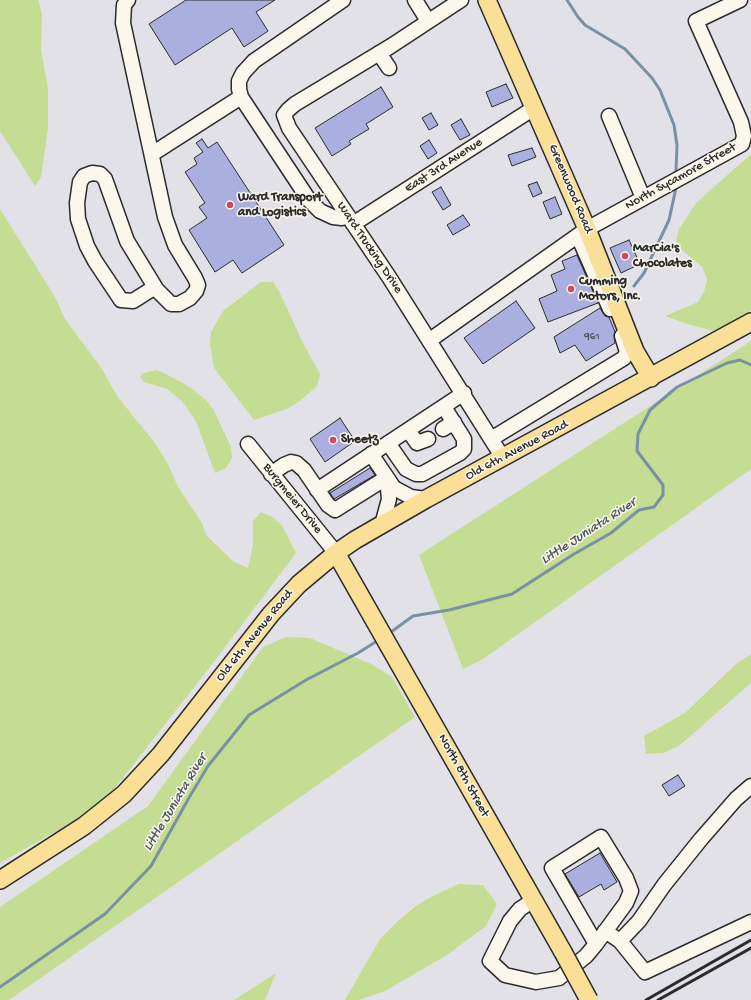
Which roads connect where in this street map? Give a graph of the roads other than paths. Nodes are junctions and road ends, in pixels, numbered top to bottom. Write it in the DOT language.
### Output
graph roads {
  1 [pos="128,0"];
  2 [pos="343,0"];
  3 [pos="415,0"];
  4 [pos="461,0"];
  5 [pos="487,0"];
  6 [pos="740,0"];
  7 [pos="428,21"];
  8 [pos="380,53"];
  9 [pos="389,68"];
  10 [pos="241,97"];
  11 [pos="534,108"];
  12 [pos="609,116"];
  13 [pos="152,154"];
  14 [pos="643,198"];
  15 [pos="350,219"];
  16 [pos="582,232"];
  17 [pos="155,287"];
  18 [pos="751,322"];
  19 [pos="430,340"];
  20 [pos="651,378"];
  21 [pos="464,394"];
  22 [pos="444,407"];
  23 [pos="408,430"];
  24 [pos="428,439"];
  25 [pos="492,440"];
  26 [pos="388,443"];
  27 [pos="248,444"];
  28 [pos="371,454"];
  29 [pos="503,458"];
  30 [pos="271,474"];
  31 [pos="386,478"];
  32 [pos="318,490"];
  33 [pos="426,499"];
  34 [pos="382,525"];
  35 [pos="336,553"];
  36 [pos="751,786"];
  37 [pos="0,880"];
  38 [pos="532,901"];
  39 [pos="751,922"];
  40 [pos="605,931"];
  41 [pos="620,941"];
  42 [pos="596,944"];
  43 [pos="589,1000"];
  1 -- 13 [label="street"];
  2 -- 10 [label="street"];
  3 -- 7 [label="street"];
  4 -- 7 [label="street, Ward Trucking Drive"];
  5 -- 11 [label="main road, Greenwood Road"];
  6 -- 14 [label="street, North Sycamore Street"];
  7 -- 8 [label="street, Ward Trucking Drive"];
  8 -- 9 [label="street"];
  8 -- 15 [label="street, Ward Trucking Drive"];
  10 -- 13 [label="street"];
  10 -- 15 [label="street"];
  11 -- 15 [label="street, East 3rd Avenue"];
  11 -- 16 [label="main road, Greenwood Road"];
  12 -- 14 [label="street"];
  13 -- 17 [label="street"];
  14 -- 16 [label="street, North Sycamore Street"];
  15 -- 19 [label="street, Ward Trucking Drive"];
  16 -- 19 [label="street, North Sycamore Street"];
  16 -- 20 [label="main road, Greenwood Road"];
  16 -- 25 [label="street"];
  17 -- 17 [label="street"];
  18 -- 20 [label="main road, Old 6th Avenue Road"];
  19 -- 21 [label="street, Ward Trucking Drive"];
  20 -- 29 [label="main road, Old 6th Avenue Road"];
  21 -- 22 [label="street"];
  21 -- 25 [label="street, Ward Trucking Drive"];
  22 -- 23 [label="street"];
  22 -- 26 [label="street"];
  23 -- 24 [label="street"];
  23 -- 26 [label="street"];
  25 -- 29 [label="street, Ward Trucking Drive"];
  26 -- 28 [label="street"];
  27 -- 30 [label="street, Burgmeier Drive"];
  28 -- 31 [label="street"];
  28 -- 32 [label="street"];
  29 -- 33 [label="main road, Old 6th Avenue Road"];
  30 -- 32 [label="street"];
  30 -- 35 [label="street, Burgmeier Drive"];
  31 -- 32 [label="street"];
  31 -- 33 [label="street"];
  31 -- 34 [label="street"];
  33 -- 34 [label="main road, Old 6th Avenue Road"];
  34 -- 35 [label="main road, Old 6th Avenue Road"];
  35 -- 37 [label="main road, Old 6th Avenue Road"];
  35 -- 38 [label="main road, North 8th Street"];
  36 -- 41 [label="street"];
  38 -- 42 [label="street"];
  38 -- 43 [label="main road, North 8th Street, bridge"];
  39 -- 41 [label="street"];
  40 -- 41 [label="street"];
  40 -- 42 [label="street"];
  40 -- 42 [label="street"];
}
